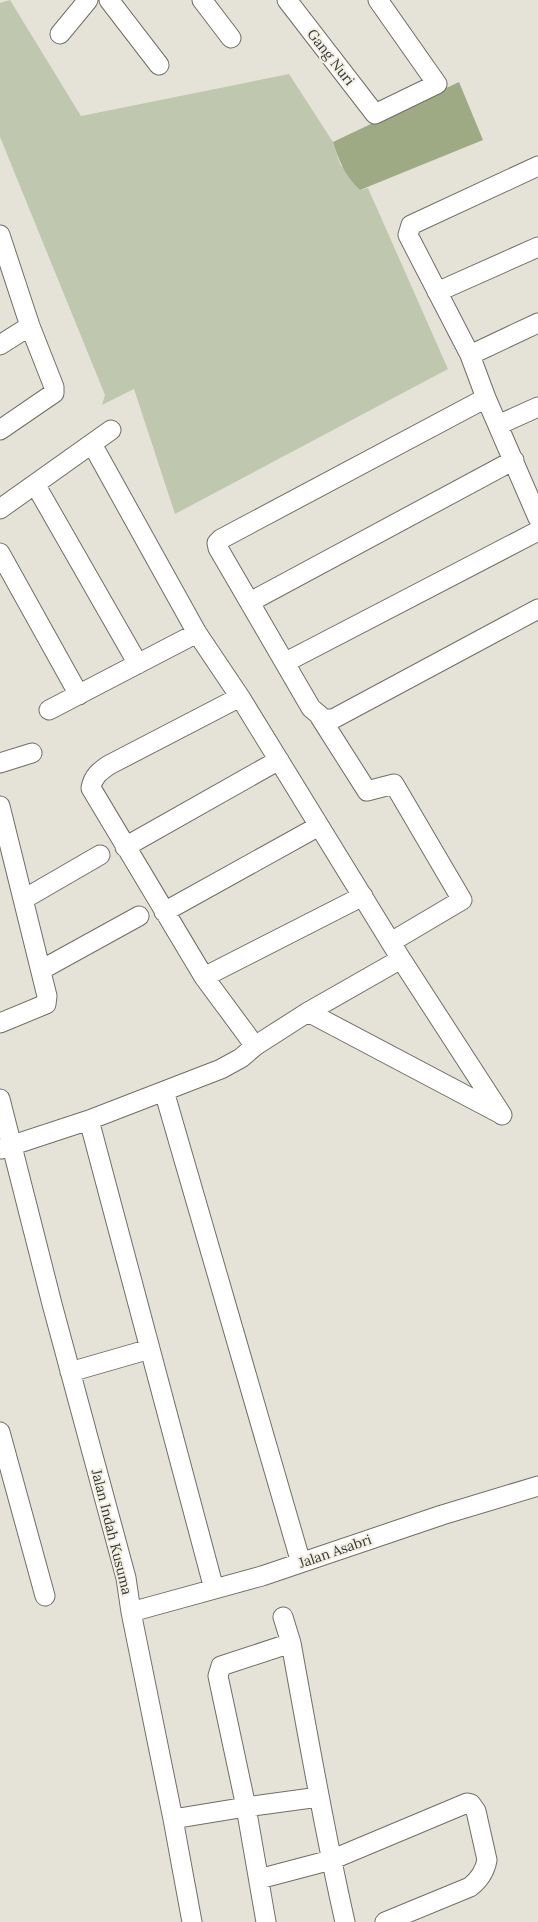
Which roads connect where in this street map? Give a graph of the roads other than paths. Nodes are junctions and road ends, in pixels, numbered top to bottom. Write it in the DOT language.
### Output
graph roads {
  1 [pos="88,0"];
  2 [pos="110,0"];
  3 [pos="202,0"];
  4 [pos="287,0"];
  5 [pos="378,0"];
  6 [pos="60,34"];
  7 [pos="231,38"];
  8 [pos="159,65"];
  9 [pos="538,166"];
  10 [pos="0,235"];
  11 [pos="538,247"];
  12 [pos="3,257"];
  13 [pos="438,292"];
  14 [pos="538,323"];
  15 [pos="30,326"];
  16 [pos="0,345"];
  17 [pos="470,355"];
  18 [pos="486,398"];
  19 [pos="538,407"];
  20 [pos="498,425"];
  21 [pos="0,430"];
  22 [pos="111,430"];
  23 [pos="92,444"];
  24 [pos="514,460"];
  25 [pos="35,484"];
  26 [pos="534,492"];
  27 [pos="0,509"];
  28 [pos="538,518"];
  29 [pos="538,531"];
  30 [pos="0,552"];
  31 [pos="250,602"];
  32 [pos="538,609"];
  33 [pos="197,633"];
  34 [pos="286,662"];
  35 [pos="138,664"];
  36 [pos="79,695"];
  37 [pos="240,697"];
  38 [pos="49,710"];
  39 [pos="320,717"];
  40 [pos="32,753"];
  41 [pos="278,760"];
  42 [pos="0,763"];
  43 [pos="0,806"];
  44 [pos="319,826"];
  45 [pos="125,847"];
  46 [pos="100,856"];
  47 [pos="363,896"];
  48 [pos="24,899"];
  49 [pos="164,912"];
  50 [pos="140,916"];
  51 [pos="391,942"];
  52 [pos="401,959"];
  53 [pos="41,970"];
  54 [pos="204,977"];
  55 [pos="308,1012"];
  56 [pos="0,1023"];
  57 [pos="255,1046"];
  58 [pos="164,1091"];
  59 [pos="0,1100"];
  60 [pos="89,1120"];
  61 [pos="6,1148"];
  62 [pos="150,1349"];
  63 [pos="70,1372"];
  64 [pos="0,1432"];
  65 [pos="538,1486"];
  66 [pos="301,1563"];
  67 [pos="214,1589"];
  68 [pos="45,1596"];
  69 [pos="131,1612"];
  70 [pos="283,1617"];
  71 [pos="291,1642"];
  72 [pos="319,1797"];
  73 [pos="246,1807"];
  74 [pos="173,1818"];
  75 [pos="331,1860"];
  76 [pos="259,1879"];
  77 [pos="192,1922"];
  78 [pos="266,1922"];
  79 [pos="345,1922"];
  80 [pos="385,1922"];
  1 -- 6 [label="street"];
  2 -- 8 [label="street"];
  3 -- 7 [label="street"];
  4 -- 5 [label="street, Gang Nuri"];
  9 -- 13 [label="street"];
  10 -- 12 [label="street"];
  11 -- 13 [label="street"];
  12 -- 15 [label="street"];
  13 -- 17 [label="street"];
  14 -- 17 [label="street"];
  15 -- 16 [label="street"];
  15 -- 21 [label="street"];
  17 -- 18 [label="street"];
  18 -- 20 [label="street"];
  18 -- 31 [label="street"];
  19 -- 20 [label="street"];
  20 -- 24 [label="street"];
  22 -- 23 [label="street"];
  23 -- 25 [label="street"];
  23 -- 33 [label="street"];
  24 -- 26 [label="street"];
  24 -- 31 [label="street"];
  25 -- 27 [label="street"];
  25 -- 35 [label="street"];
  26 -- 28 [label="street"];
  29 -- 34 [label="street"];
  30 -- 36 [label="street"];
  31 -- 34 [label="street"];
  32 -- 39 [label="street"];
  33 -- 35 [label="street"];
  33 -- 37 [label="street"];
  34 -- 39 [label="street"];
  35 -- 36 [label="street"];
  36 -- 38 [label="street"];
  37 -- 41 [label="street"];
  37 -- 45 [label="street"];
  39 -- 51 [label="street"];
  40 -- 42 [label="street"];
  41 -- 44 [label="street"];
  41 -- 45 [label="street"];
  43 -- 48 [label="street"];
  44 -- 47 [label="street"];
  44 -- 49 [label="street"];
  45 -- 49 [label="street"];
  46 -- 48 [label="street"];
  47 -- 51 [label="street"];
  47 -- 54 [label="street"];
  48 -- 53 [label="street"];
  49 -- 54 [label="street"];
  50 -- 53 [label="street"];
  51 -- 52 [label="street"];
  52 -- 55 [label="street"];
  52 -- 55 [label="street"];
  53 -- 56 [label="street"];
  54 -- 57 [label="street"];
  55 -- 57 [label="street"];
  57 -- 58 [label="street"];
  58 -- 60 [label="street"];
  58 -- 66 [label="street"];
  59 -- 61 [label="street, Jalan Indah Kusuma"];
  60 -- 61 [label="street"];
  60 -- 62 [label="street"];
  61 -- 63 [label="street, Jalan Indah Kusuma"];
  62 -- 63 [label="street"];
  62 -- 67 [label="street"];
  63 -- 69 [label="street, Jalan Indah Kusuma"];
  64 -- 68 [label="street"];
  65 -- 66 [label="street, Jalan Asabri"];
  66 -- 67 [label="street, Jalan Asabri"];
  67 -- 69 [label="street, Jalan Asabri"];
  69 -- 74 [label="street, Jalan Indah Kusuma"];
  70 -- 71 [label="street"];
  71 -- 72 [label="street"];
  71 -- 73 [label="street"];
  72 -- 73 [label="street"];
  72 -- 75 [label="street"];
  73 -- 74 [label="street"];
  73 -- 76 [label="street"];
  74 -- 77 [label="street, Jalan Indah Kusuma"];
  75 -- 76 [label="street"];
  75 -- 79 [label="street"];
  75 -- 80 [label="street"];
  76 -- 78 [label="street"];
}
